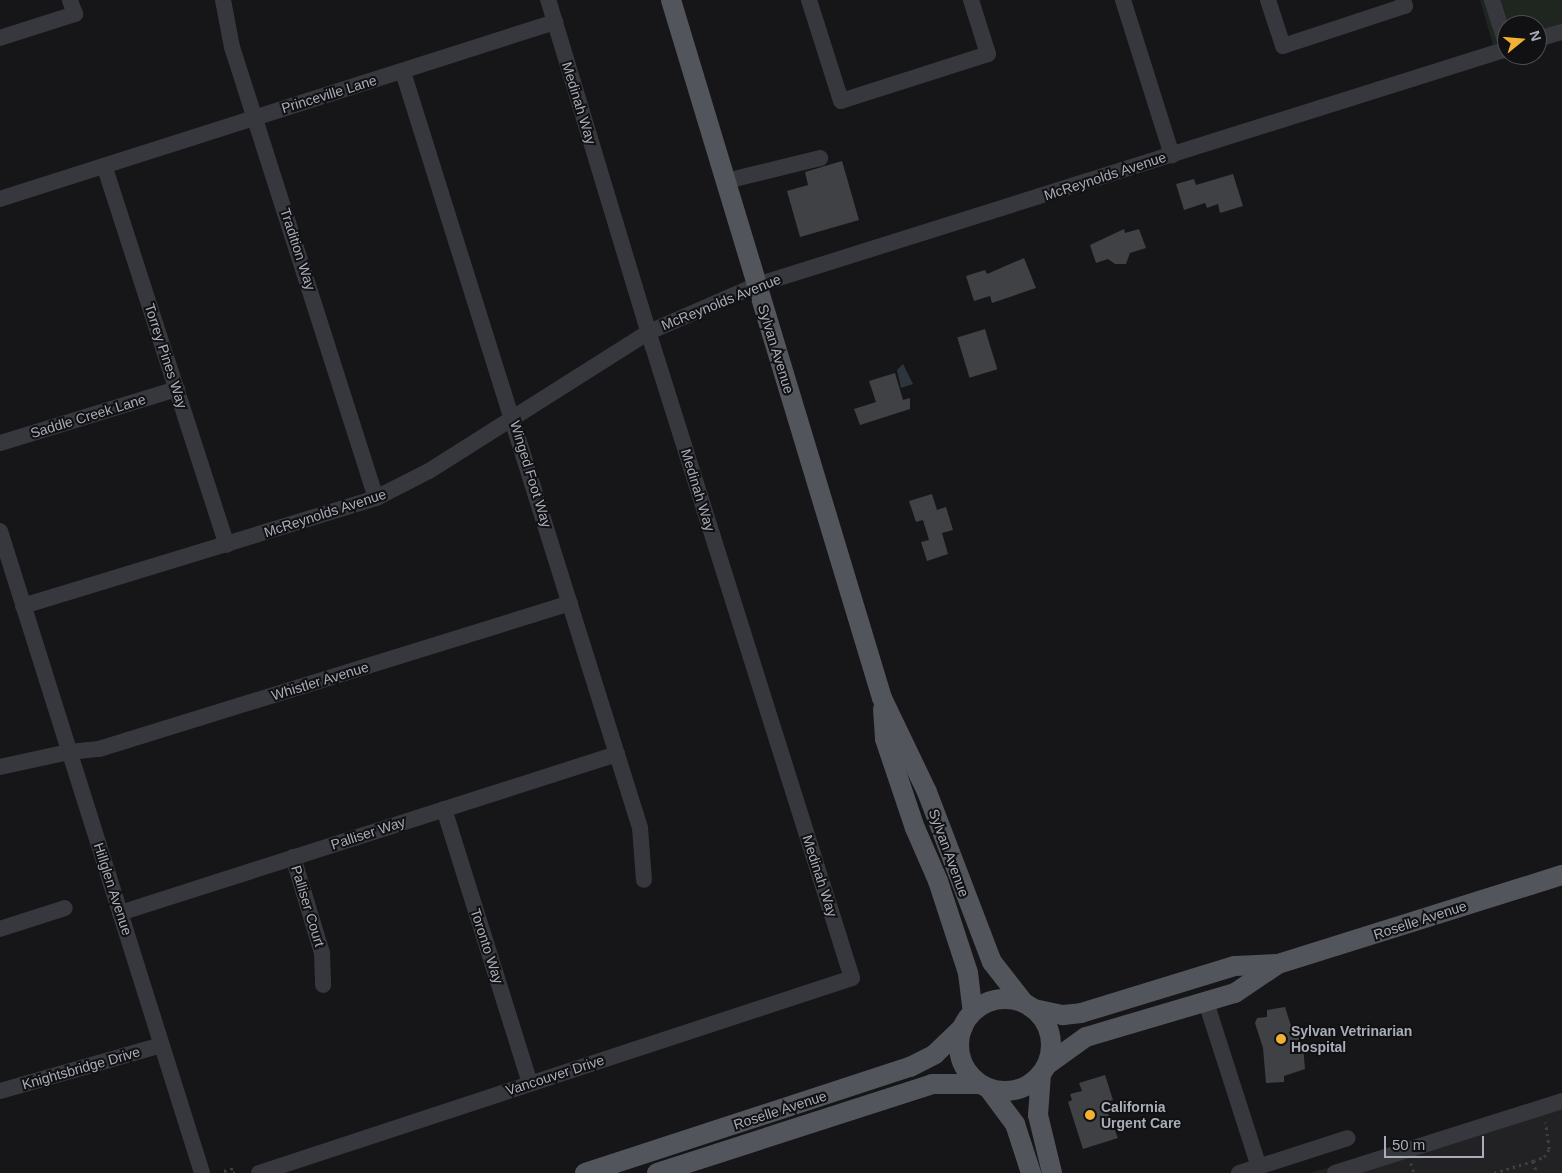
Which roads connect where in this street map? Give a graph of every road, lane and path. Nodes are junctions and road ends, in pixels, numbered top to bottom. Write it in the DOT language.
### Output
graph roads {
  1 [pos="223,0"];
  2 [pos="548,0"];
  3 [pos="671,0"];
  4 [pos="809,0"];
  5 [pos="971,0"];
  6 [pos="1123,0"];
  7 [pos="1268,0"];
  8 [pos="1403,0"];
  9 [pos="1492,0"];
  10 [pos="72,7"];
  11 [pos="1497,16"];
  12 [pos="554,22"];
  13 [pos="1562,32"];
  14 [pos="1547,36"];
  15 [pos="0,38"];
  16 [pos="1497,51"];
  17 [pos="403,72"];
  18 [pos="255,116"];
  19 [pos="1172,155"];
  20 [pos="820,158"];
  21 [pos="105,168"];
  22 [pos="726,182"];
  23 [pos="0,199"];
  24 [pos="757,285"];
  25 [pos="649,332"];
  26 [pos="177,389"];
  27 [pos="513,416"];
  28 [pos="0,443"];
  29 [pos="376,498"];
  30 [pos="0,531"];
  31 [pos="227,545"];
  32 [pos="570,603"];
  33 [pos="23,606"];
  34 [pos="882,698"];
  35 [pos="69,752"];
  36 [pos="616,754"];
  37 [pos="0,767"];
  38 [pos="444,809"];
  39 [pos="293,857"];
  40 [pos="1562,875"];
  41 [pos="644,880"];
  42 [pos="65,908"];
  43 [pos="120,912"];
  44 [pos="0,929"];
  45 [pos="1278,964"];
  46 [pos="852,978"];
  47 [pos="323,985"];
  48 [pos="1206,1002"];
  49 [pos="1029,1006"];
  50 [pos="968,1020"];
  51 [pos="162,1045"];
  52 [pos="1044,1070"];
  53 [pos="530,1083"];
  54 [pos="984,1087"];
  55 [pos="0,1091"];
  56 [pos="1562,1101"];
  57 [pos="1545,1116"];
  58 [pos="1348,1138"];
  59 [pos="1534,1161"];
  60 [pos="1259,1167"];
  61 [pos="234,1168"];
  62 [pos="224,1171"];
  63 [pos="202,1173"];
  64 [pos="258,1173"];
  65 [pos="585,1173"];
  66 [pos="657,1173"];
  67 [pos="1032,1173"];
  68 [pos="1052,1173"];
  69 [pos="1239,1173"];
  70 [pos="1335,1173"];
  71 [pos="1494,1173"];
  72 [pos="1537,1173"];
  1 -- 18 [label="street, Tradition Way"];
  2 -- 12 [label="street, Medinah Way"];
  3 -- 22 [label="main road, Sylvan Avenue"];
  4 -- 5 [label="street"];
  6 -- 19 [label="street"];
  7 -- 8 [label="street"];
  9 -- 11 [label="street"];
  10 -- 15 [label="street"];
  12 -- 17 [label="street, Princeville Lane"];
  12 -- 25 [label="street, Medinah Way"];
  13 -- 14 [label="street"];
  16 -- 19 [label="street, McReynolds Avenue"];
  17 -- 18 [label="street, Princeville Lane"];
  17 -- 27 [label="street, Winged Foot Way"];
  18 -- 21 [label="street, Princeville Lane"];
  18 -- 29 [label="street, Tradition Way"];
  19 -- 24 [label="street, McReynolds Avenue"];
  20 -- 22 [label="street"];
  21 -- 23 [label="street, Princeville Lane"];
  21 -- 26 [label="street, Torrey Pines Way"];
  22 -- 24 [label="main road, Sylvan Avenue"];
  24 -- 25 [label="street, McReynolds Avenue"];
  24 -- 34 [label="main road, Sylvan Avenue"];
  25 -- 27 [label="street, McReynolds Avenue"];
  25 -- 46 [label="street, Medinah Way"];
  26 -- 28 [label="street, Saddle Creek Lane"];
  26 -- 31 [label="street, Torrey Pines Way"];
  27 -- 29 [label="street, McReynolds Avenue"];
  27 -- 32 [label="street, Winged Foot Way"];
  29 -- 31 [label="street, McReynolds Avenue"];
  30 -- 33 [label="street, Hillglen Avenue"];
  31 -- 33 [label="street, McReynolds Avenue"];
  32 -- 35 [label="street, Whistler Avenue"];
  32 -- 36 [label="street, Winged Foot Way"];
  33 -- 35 [label="street, Hillglen Avenue"];
  34 -- 49 [label="main road, Sylvan Avenue"];
  34 -- 50 [label="main road, Sylvan Avenue"];
  35 -- 37 [label="street, Whistler Avenue"];
  35 -- 43 [label="street, Hillglen Avenue"];
  36 -- 38 [label="street, Palliser Way"];
  36 -- 41 [label="street, Winged Foot Way"];
  38 -- 39 [label="street, Palliser Way"];
  38 -- 53 [label="street, Toronto Way"];
  39 -- 43 [label="street, Palliser Way"];
  39 -- 47 [label="street, Palliser Court"];
  40 -- 45 [label="main road, Roselle Avenue"];
  42 -- 44 [label="street"];
  43 -- 51 [label="street, Hillglen Avenue"];
  45 -- 48 [label="main road, Roselle Avenue"];
  45 -- 49 [label="main road, Roselle Avenue"];
  46 -- 53 [label="street, Vancouver Drive"];
  48 -- 52 [label="main road, Roselle Avenue"];
  48 -- 60 [label="street"];
  49 -- 50 [label="main road"];
  49 -- 52 [label="main road"];
  50 -- 54 [label="main road"];
  50 -- 65 [label="main road, Roselle Avenue"];
  51 -- 55 [label="street, Knightsbridge Drive"];
  51 -- 63 [label="street, Hillglen Avenue"];
  52 -- 54 [label="main road"];
  52 -- 68 [label="main road"];
  53 -- 64 [label="street, Vancouver Drive"];
  54 -- 66 [label="main road, Roselle Avenue"];
  54 -- 67 [label="main road"];
  56 -- 70 [label="street"];
  57 -- 59 [label="path"];
  58 -- 60 [label="street"];
  59 -- 71 [label="path"];
  59 -- 72 [label="path"];
  60 -- 69 [label="street"];
  61 -- 62 [label="path"];
}
